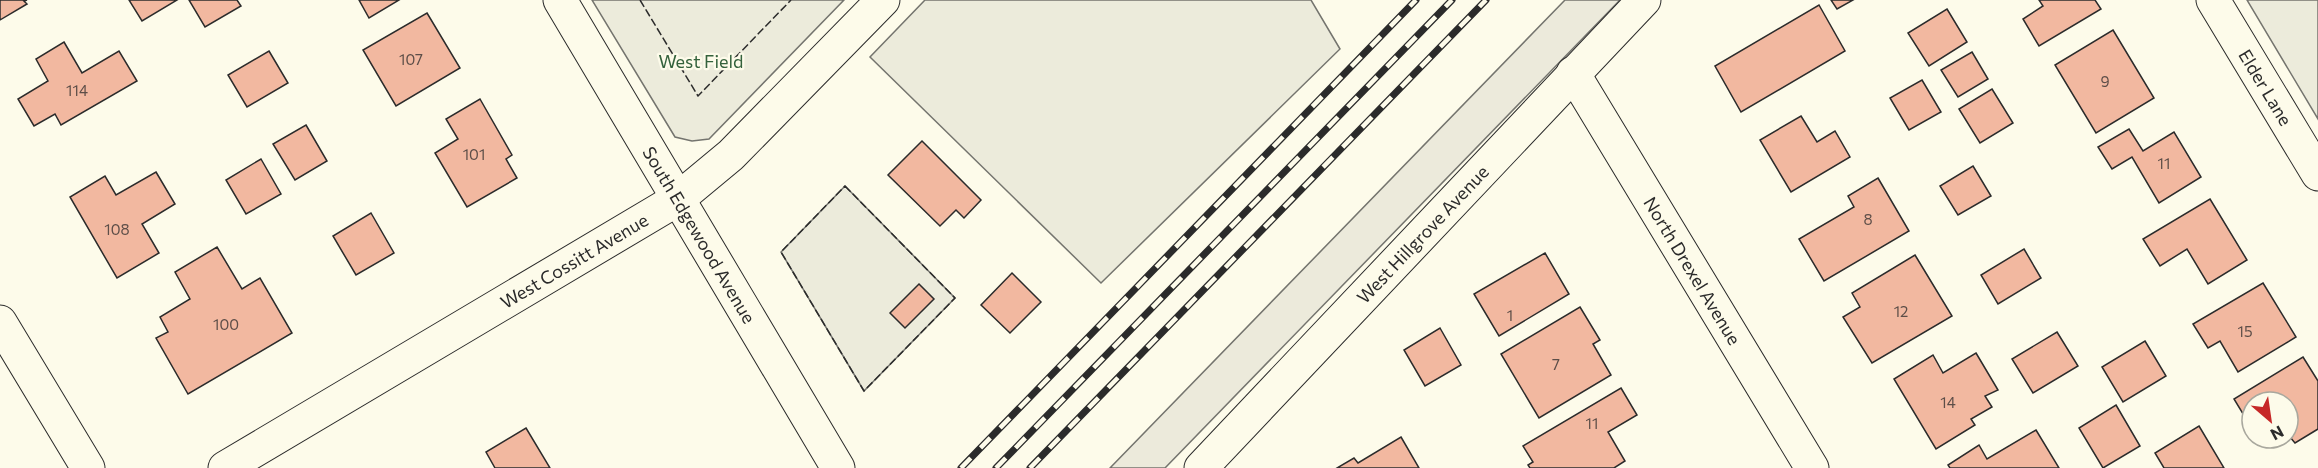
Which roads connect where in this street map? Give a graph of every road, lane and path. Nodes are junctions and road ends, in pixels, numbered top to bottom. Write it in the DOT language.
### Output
graph roads {
  1 [pos="560,0"];
  2 [pos="883,0"];
  3 [pos="1644,0"];
  4 [pos="2213,0"];
  5 [pos="1573,73"];
  6 [pos="2318,174"];
  7 [pos="678,199"];
  8 [pos="0,322"];
  9 [pos="88,468"];
  10 [pos="225,468"];
  11 [pos="838,468"];
  12 [pos="1201,468"];
  13 [pos="1812,468"];
  1 -- 7 [label="street, South Edgewood Avenue"];
  2 -- 7 [label="street, West Cossitt Avenue"];
  3 -- 5 [label="street, West Hillgrove Avenue"];
  4 -- 6 [label="street, Elder Lane"];
  5 -- 12 [label="street, West Hillgrove Avenue"];
  5 -- 13 [label="street, North Drexel Avenue"];
  7 -- 10 [label="street, West Cossitt Avenue"];
  7 -- 11 [label="street, South Edgewood Avenue"];
  8 -- 9 [label="street"];
}
